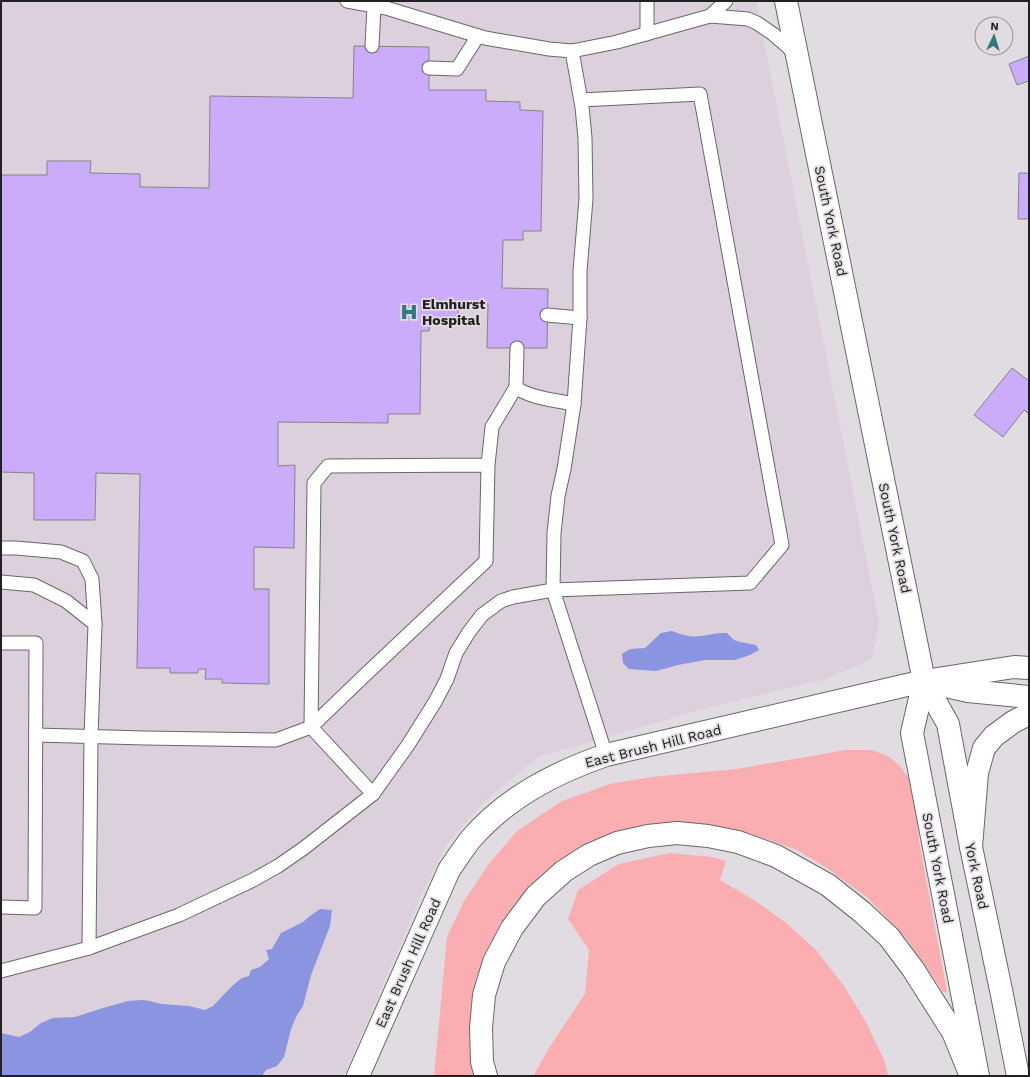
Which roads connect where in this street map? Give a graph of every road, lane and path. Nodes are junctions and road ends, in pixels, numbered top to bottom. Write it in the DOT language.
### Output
graph roads {
  1 [pos="346,1"];
  2 [pos="647,1"];
  3 [pos="726,1"];
  4 [pos="786,1"];
  5 [pos="374,6"];
  6 [pos="710,16"];
  7 [pos="647,34"];
  8 [pos="478,36"];
  9 [pos="372,46"];
  10 [pos="572,51"];
  11 [pos="797,58"];
  12 [pos="429,68"];
  13 [pos="581,100"];
  14 [pos="547,315"];
  15 [pos="580,318"];
  16 [pos="517,348"];
  17 [pos="516,387"];
  18 [pos="574,404"];
  19 [pos="488,464"];
  20 [pos="1,548"];
  21 [pos="1,582"];
  22 [pos="553,590"];
  23 [pos="95,624"];
  24 [pos="1,643"];
  25 [pos="1029,668"];
  26 [pos="924,681"];
  27 [pos="1029,696"];
  28 [pos="1029,714"];
  29 [pos="311,727"];
  30 [pos="36,735"];
  31 [pos="90,737"];
  32 [pos="606,755"];
  33 [pos="373,794"];
  34 [pos="971,847"];
  35 [pos="1,907"];
  36 [pos="88,948"];
  37 [pos="1,971"];
  38 [pos="358,1076"];
  39 [pos="486,1076"];
  40 [pos="971,1076"];
  41 [pos="978,1076"];
  42 [pos="1018,1076"];
  1 -- 5 [label="lane"];
  2 -- 7 [label="lane"];
  3 -- 6 [label="lane"];
  4 -- 11 [label="main road, South York Road"];
  5 -- 8 [label="lane"];
  5 -- 9 [label="lane"];
  6 -- 7 [label="lane"];
  6 -- 11 [label="lane"];
  7 -- 10 [label="lane"];
  8 -- 10 [label="lane"];
  8 -- 12 [label="lane"];
  10 -- 13 [label="lane"];
  11 -- 26 [label="main road, South York Road"];
  13 -- 15 [label="lane"];
  13 -- 22 [label="lane"];
  14 -- 15 [label="lane"];
  15 -- 18 [label="lane"];
  16 -- 17 [label="lane"];
  17 -- 18 [label="lane"];
  17 -- 19 [label="lane"];
  18 -- 22 [label="lane"];
  19 -- 29 [label="lane"];
  19 -- 29 [label="lane"];
  20 -- 23 [label="lane"];
  21 -- 23 [label="lane"];
  22 -- 32 [label="lane"];
  22 -- 33 [label="lane"];
  23 -- 31 [label="lane"];
  24 -- 30 [label="lane"];
  25 -- 26 [label="main road, East Brush Hill Road"];
  26 -- 27 [label="main road"];
  26 -- 32 [label="main road, East Brush Hill Road"];
  26 -- 34 [label="main road, York Road"];
  26 -- 41 [label="main road, South York Road"];
  28 -- 34 [label="main road"];
  29 -- 31 [label="lane"];
  29 -- 33 [label="lane"];
  30 -- 31 [label="lane"];
  30 -- 35 [label="lane"];
  31 -- 36 [label="lane"];
  32 -- 38 [label="main road, East Brush Hill Road"];
  33 -- 36 [label="lane"];
  34 -- 42 [label="main road, York Road"];
  36 -- 37 [label="lane"];
  39 -- 40 [label="main road"];
}
